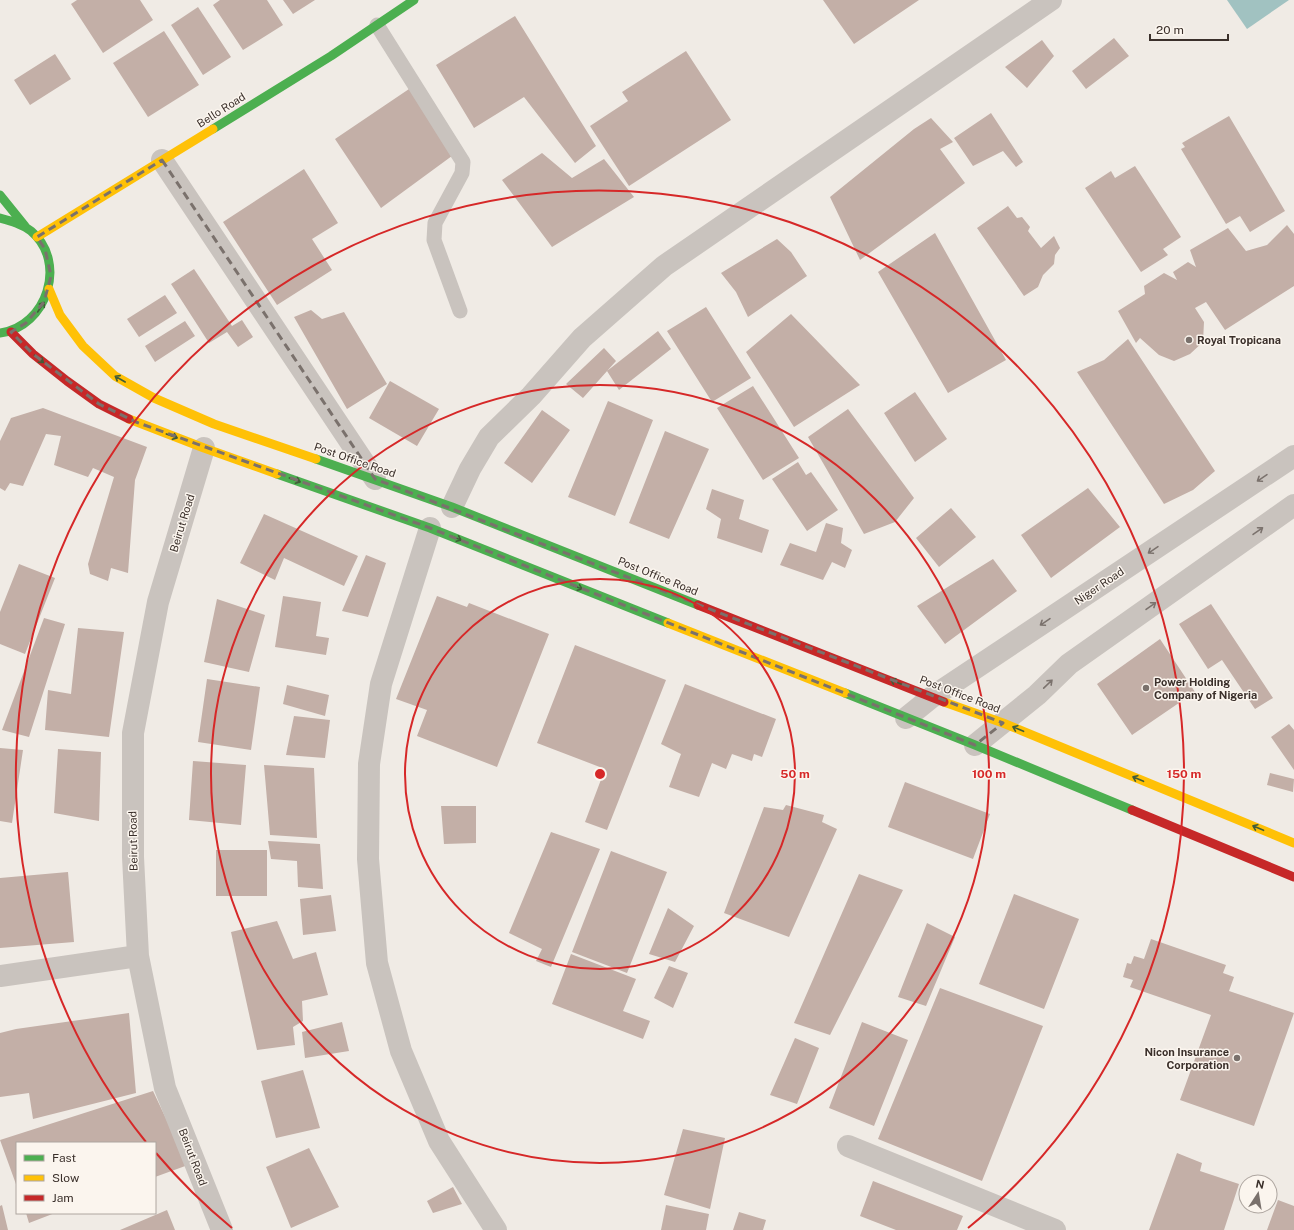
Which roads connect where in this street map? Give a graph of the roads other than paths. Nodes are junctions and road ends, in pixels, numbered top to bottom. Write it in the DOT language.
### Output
graph roads {
  1 [pos="414,0"];
  2 [pos="1051,0"];
  3 [pos="377,25"];
  4 [pos="162,160"];
  5 [pos="0,195"];
  6 [pos="0,218"];
  7 [pos="28,228"];
  8 [pos="37,237"];
  9 [pos="49,289"];
  10 [pos="460,311"];
  11 [pos="11,332"];
  12 [pos="0,333"];
  13 [pos="204,448"];
  14 [pos="1294,456"];
  15 [pos="375,480"];
  16 [pos="1294,505"];
  17 [pos="452,507"];
  18 [pos="430,528"];
  19 [pos="932,697"];
  20 [pos="906,718"];
  21 [pos="1003,723"];
  22 [pos="976,745"];
  23 [pos="1294,843"];
  24 [pos="1294,877"];
  25 [pos="138,956"];
  26 [pos="0,976"];
  27 [pos="848,1146"];
  28 [pos="222,1230"];
  29 [pos="496,1230"];
  30 [pos="1055,1230"];
  1 -- 3 [label="main road, Bello Road"];
  2 -- 17 [label="street"];
  3 -- 4 [label="main road, Bello Road"];
  3 -- 10 [label="lane"];
  4 -- 8 [label="main road, Bello Road"];
  4 -- 15 [label="street"];
  5 -- 7 [label="main road"];
  6 -- 7 [label="main road"];
  7 -- 8 [label="main road"];
  8 -- 9 [label="main road"];
  11 -- 9 [label="main road, one-way"];
  15 -- 9 [label="main road, Post Office Road, one-way"];
  11 -- 12 [label="main road"];
  11 -- 13 [label="main road, one-way"];
  13 -- 18 [label="main road, one-way"];
  13 -- 25 [label="street, Beirut Road"];
  14 -- 19 [label="street, Niger Road, one-way"];
  15 -- 17 [label="main road, Post Office Road"];
  21 -- 16 [label="street, one-way"];
  19 -- 17 [label="main road, Post Office Road, one-way"];
  18 -- 20 [label="main road, one-way"];
  18 -- 29 [label="street"];
  19 -- 20 [label="street, Niger Road"];
  19 -- 21 [label="main road, Post Office Road"];
  20 -- 22 [label="main road"];
  21 -- 22 [label="street"];
  23 -- 21 [label="main road, Post Office Road, one-way"];
  22 -- 24 [label="main road"];
  25 -- 26 [label="street"];
  25 -- 28 [label="street, Beirut Road"];
  27 -- 30 [label="street"];
}
